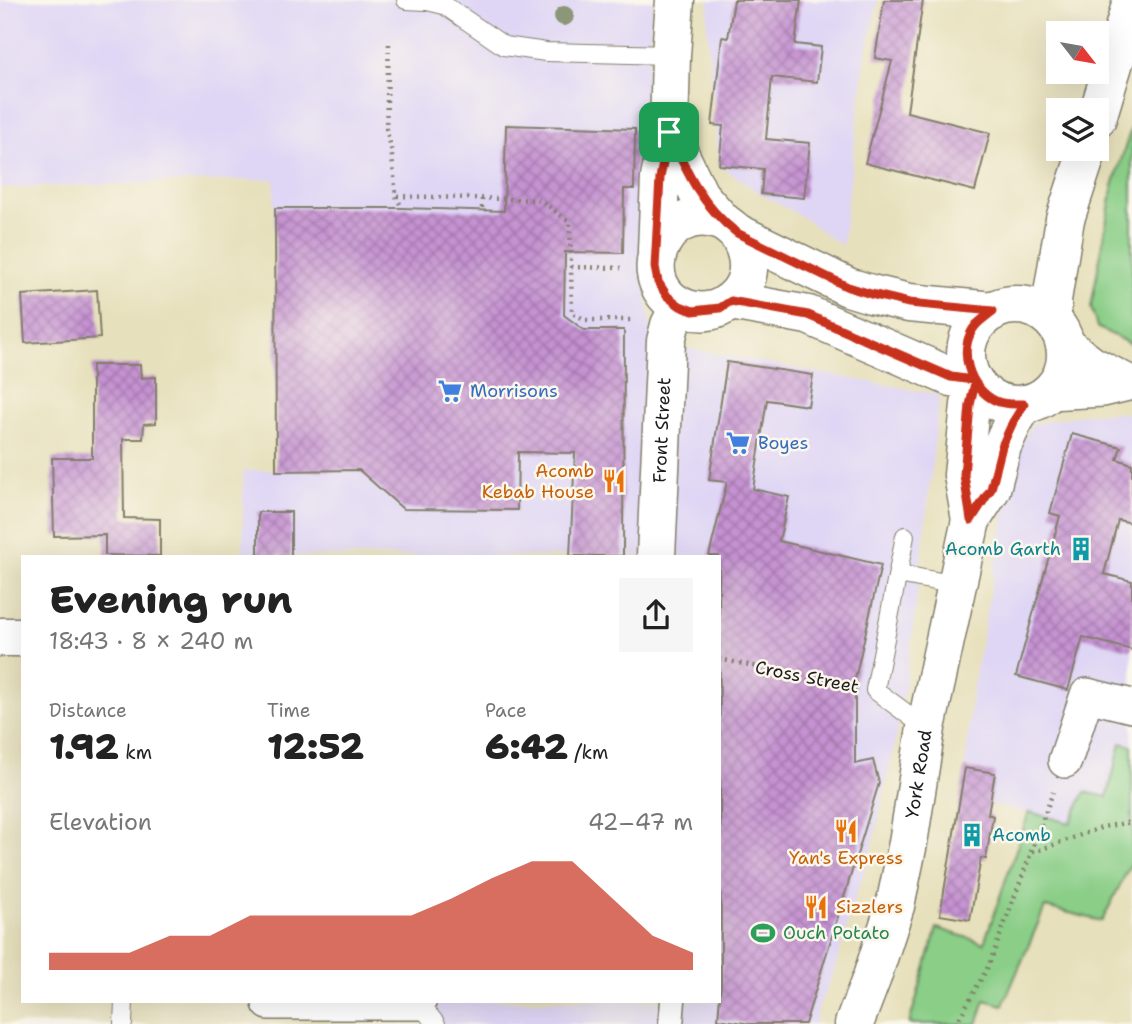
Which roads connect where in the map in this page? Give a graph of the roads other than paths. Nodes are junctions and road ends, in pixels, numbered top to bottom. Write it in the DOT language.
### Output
graph roads {
  1 [pos="406,0"];
  2 [pos="427,0"];
  3 [pos="675,0"];
  4 [pos="1132,2"];
  5 [pos="671,55"];
  6 [pos="1103,98"];
  7 [pos="669,132"];
  8 [pos="1084,161"];
  9 [pos="1065,219"];
  10 [pos="729,227"];
  11 [pos="657,250"];
  12 [pos="731,301"];
  13 [pos="998,308"];
  14 [pos="675,316"];
  15 [pos="1058,331"];
  16 [pos="974,381"];
  17 [pos="1131,383"];
  18 [pos="1036,399"];
  19 [pos="971,520"];
  20 [pos="905,536"];
  21 [pos="656,555"];
  22 [pos="898,573"];
  23 [pos="957,585"];
  24 [pos="0,637"];
  25 [pos="21,637"];
  26 [pos="1132,706"];
  27 [pos="926,728"];
  28 [pos="1065,761"];
  29 [pos="124,1003"];
  30 [pos="673,1003"];
  31 [pos="269,1009"];
  32 [pos="425,1009"];
  33 [pos="124,1024"];
  34 [pos="671,1024"];
  35 [pos="854,1024"];
  1 -- 2 [label="lane"];
  2 -- 5 [label="lane"];
  3 -- 5 [label="main road"];
  4 -- 6 [label="main road"];
  5 -- 7 [label="main road"];
  7 -- 10 [label="main road"];
  7 -- 11 [label="main road"];
  8 -- 9 [label="main road"];
  9 -- 13 [label="main road"];
  9 -- 15 [label="main road"];
  10 -- 11 [label="main road"];
  10 -- 12 [label="main road"];
  10 -- 13 [label="main road"];
  11 -- 14 [label="main road"];
  12 -- 14 [label="main road"];
  12 -- 16 [label="main road"];
  13 -- 15 [label="main road"];
  13 -- 16 [label="main road"];
  14 -- 21 [label="main road, Front Street"];
  15 -- 17 [label="street"];
  15 -- 18 [label="main road"];
  16 -- 18 [label="main road"];
  16 -- 19 [label="main road, York Road"];
  17 -- 18 [label="street"];
  18 -- 19 [label="main road, York Road"];
  19 -- 23 [label="main road, York Road"];
  20 -- 22 [label="lane"];
  22 -- 23 [label="lane"];
  22 -- 27 [label="lane, Cross Street"];
  23 -- 27 [label="main road, York Road"];
  24 -- 25 [label="main road"];
  26 -- 28 [label="street"];
  27 -- 35 [label="main road, York Road"];
  29 -- 33 [label="lane"];
  30 -- 34 [label="street"];
  31 -- 32 [label="street"];
}
